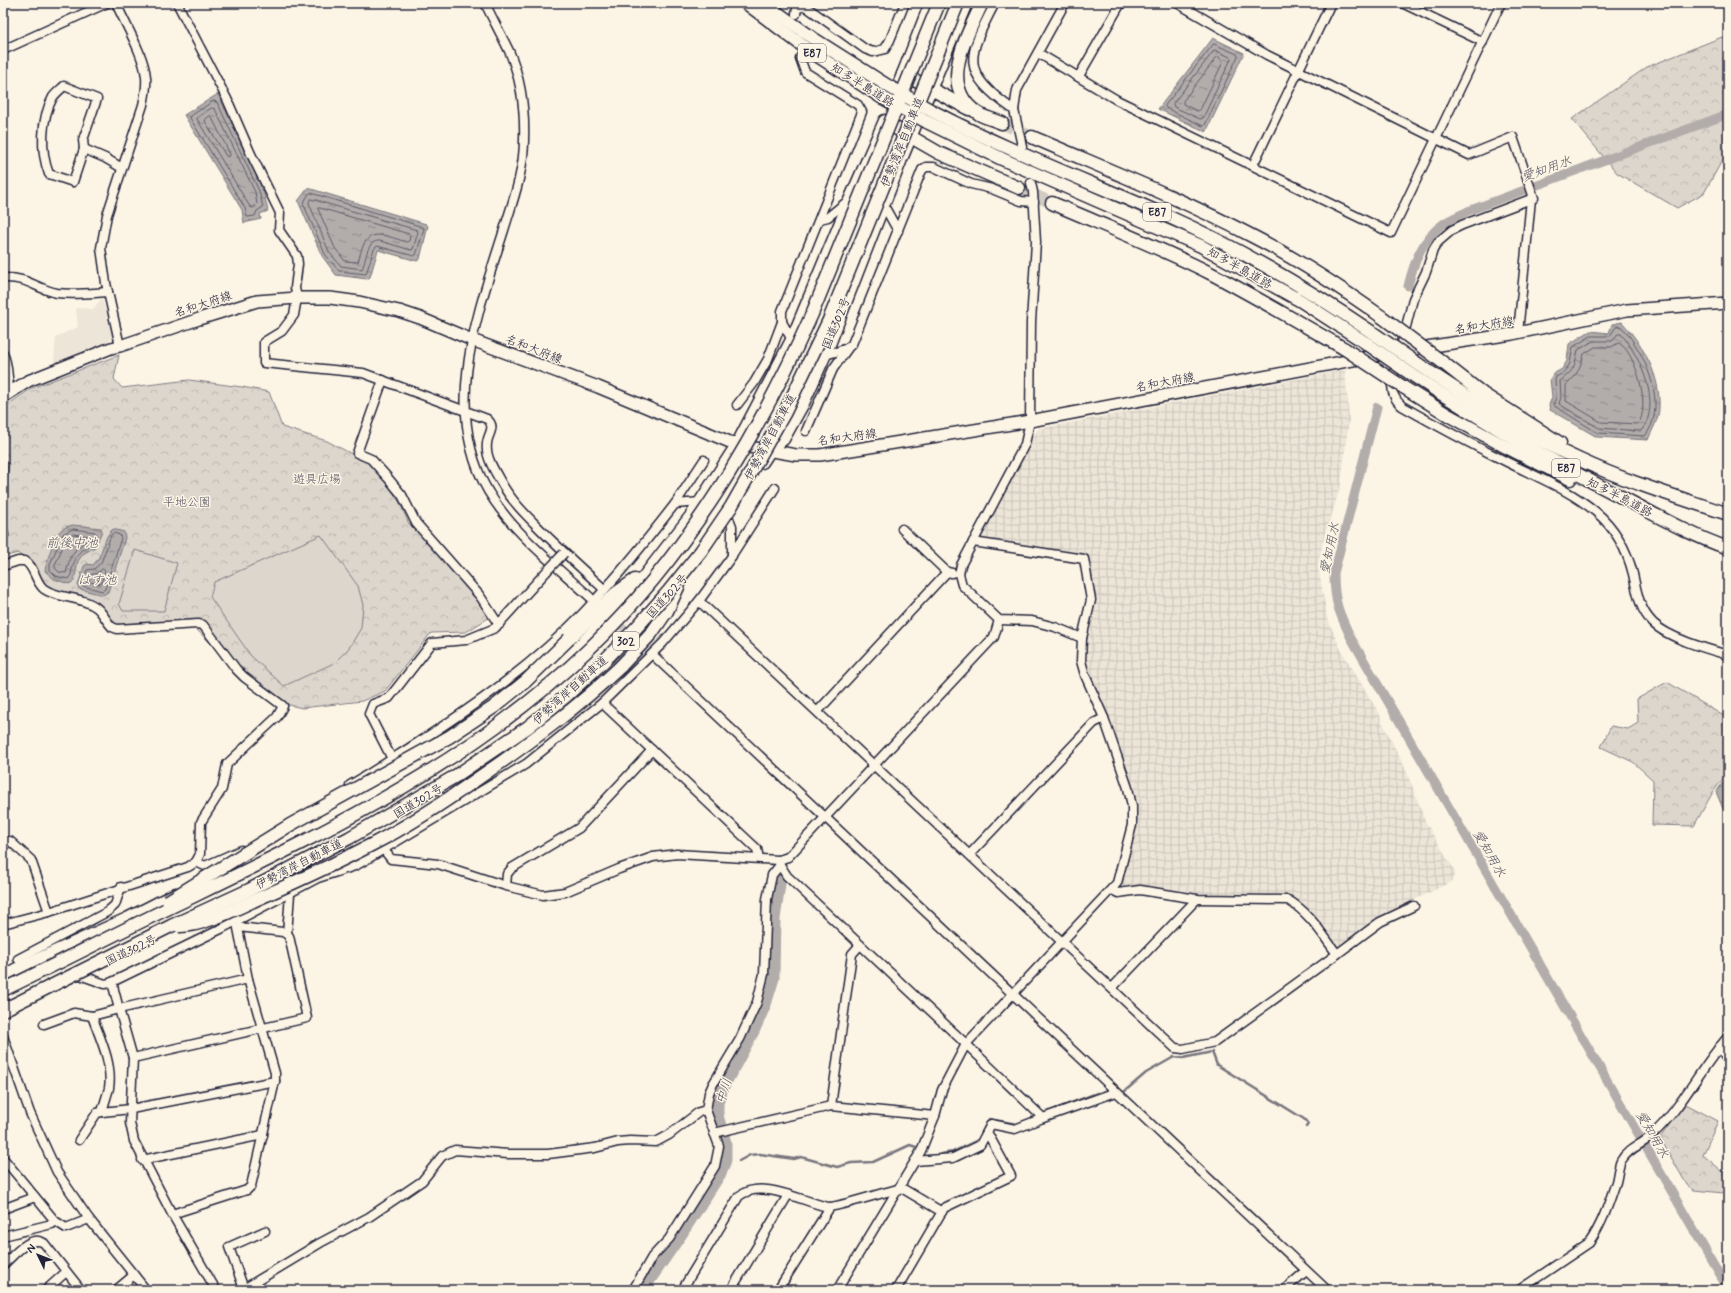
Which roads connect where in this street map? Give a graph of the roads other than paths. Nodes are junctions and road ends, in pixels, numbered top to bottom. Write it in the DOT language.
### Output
graph roads {
  1 [pos="107,3"];
  2 [pos="116,3"];
  3 [pos="177,3"];
  4 [pos="485,3"];
  5 [pos="746,3"];
  6 [pos="764,3"];
  7 [pos="905,3"];
  8 [pos="928,3"];
  9 [pos="931,3"];
  10 [pos="939,3"];
  11 [pos="958,3"];
  12 [pos="966,3"];
  13 [pos="982,3"];
  14 [pos="995,3"];
  15 [pos="1065,3"];
  16 [pos="1121,3"];
  17 [pos="1177,3"];
  18 [pos="1331,3"];
  19 [pos="1402,3"];
  20 [pos="1501,3"];
  21 [pos="796,14"];
  22 [pos="922,27"];
  23 [pos="1483,42"];
  24 [pos="3,50"];
  25 [pos="1038,53"];
  26 [pos="800,58"];
  27 [pos="1299,69"];
  28 [pos="903,74"];
  29 [pos="1078,76"];
  30 [pos="930,88"];
  31 [pos="1014,110"];
  32 [pos="979,114"];
  33 [pos="929,117"];
  34 [pos="884,122"];
  35 [pos="1002,123"];
  36 [pos="910,136"];
  37 [pos="1032,137"];
  38 [pos="1436,138"];
  39 [pos="1022,146"];
  40 [pos="84,149"];
  41 [pos="1253,165"];
  42 [pos="122,168"];
  43 [pos="1031,183"];
  44 [pos="1019,188"];
  45 [pos="1534,197"];
  46 [pos="851,198"];
  47 [pos="1034,202"];
  48 [pos="1052,203"];
  49 [pos="883,204"];
  50 [pos="820,219"];
  51 [pos="898,232"];
  52 [pos="3,278"];
  53 [pos="108,292"];
  54 [pos="296,298"];
  55 [pos="1728,302"];
  56 [pos="782,322"];
  57 [pos="1518,333"];
  58 [pos="1370,338"];
  59 [pos="472,340"];
  60 [pos="792,340"];
  61 [pos="120,346"];
  62 [pos="848,348"];
  63 [pos="1400,351"];
  64 [pos="3,353"];
  65 [pos="824,355"];
  66 [pos="383,380"];
  67 [pos="7,395"];
  68 [pos="737,405"];
  69 [pos="466,411"];
  70 [pos="1030,421"];
  71 [pos="806,431"];
  72 [pos="738,445"];
  73 [pos="770,450"];
  74 [pos="704,460"];
  75 [pos="1603,470"];
  76 [pos="775,488"];
  77 [pos="1609,492"];
  78 [pos="701,502"];
  79 [pos="675,504"];
  80 [pos="1728,514"];
  81 [pos="728,516"];
  82 [pos="902,529"];
  83 [pos="972,542"];
  84 [pos="1728,548"];
  85 [pos="564,553"];
  86 [pos="732,556"];
  87 [pos="655,564"];
  88 [pos="3,566"];
  89 [pos="948,572"];
  90 [pos="959,574"];
  91 [pos="679,585"];
  92 [pos="604,589"];
  93 [pos="590,597"];
  94 [pos="699,601"];
  95 [pos="999,620"];
  96 [pos="499,625"];
  97 [pos="1082,638"];
  98 [pos="1728,655"];
  99 [pos="656,658"];
  100 [pos="602,703"];
  101 [pos="818,711"];
  102 [pos="1104,718"];
  103 [pos="652,750"];
  104 [pos="392,759"];
  105 [pos="876,765"];
  106 [pos="824,818"];
  107 [pos="3,841"];
  108 [pos="384,850"];
  109 [pos="970,854"];
  110 [pos="759,858"];
  111 [pos="196,862"];
  112 [pos="779,862"];
  113 [pos="506,886"];
  114 [pos="121,887"];
  115 [pos="1112,890"];
  116 [pos="290,894"];
  117 [pos="1197,898"];
  118 [pos="1414,906"];
  119 [pos="49,912"];
  120 [pos="3,924"];
  121 [pos="238,924"];
  122 [pos="171,926"];
  123 [pos="126,929"];
  124 [pos="287,934"];
  125 [pos="1062,941"];
  126 [pos="860,945"];
  127 [pos="1337,954"];
  128 [pos="18,959"];
  129 [pos="80,975"];
  130 [pos="248,979"];
  131 [pos="3,981"];
  132 [pos="112,982"];
  133 [pos="1112,988"];
  134 [pos="3,990"];
  135 [pos="1013,994"];
  136 [pos="119,1009"];
  137 [pos="3,1011"];
  138 [pos="92,1016"];
  139 [pos="44,1024"];
  140 [pos="261,1029"];
  141 [pos="3,1036"];
  142 [pos="1728,1037"];
  143 [pos="966,1044"];
  144 [pos="1719,1047"];
  145 [pos="133,1058"];
  146 [pos="1728,1061"];
  147 [pos="274,1081"];
  148 [pos="1116,1092"];
  149 [pos="831,1106"];
  150 [pos="131,1109"];
  151 [pos="706,1110"];
  152 [pos="102,1112"];
  153 [pos="935,1116"];
  154 [pos="1043,1118"];
  155 [pos="987,1132"];
  156 [pos="714,1133"];
  157 [pos="264,1135"];
  158 [pos="79,1140"];
  159 [pos="3,1158"];
  160 [pos="142,1160"];
  161 [pos="915,1161"];
  162 [pos="900,1188"];
  163 [pos="788,1195"];
  164 [pos="35,1197"];
  165 [pos="830,1207"];
  166 [pos="3,1209"];
  167 [pos="942,1212"];
  168 [pos="172,1214"];
  169 [pos="90,1219"];
  170 [pos="55,1221"];
  171 [pos="264,1231"];
  172 [pos="3,1236"];
  173 [pos="3,1264"];
  174 [pos="1306,1271"];
  175 [pos="66,1272"];
  176 [pos="134,1276"];
  177 [pos="46,1290"];
  178 [pos="81,1290"];
  179 [pos="116,1290"];
  180 [pos="146,1290"];
  181 [pos="216,1290"];
  182 [pos="243,1290"];
  183 [pos="632,1290"];
  184 [pos="682,1290"];
  185 [pos="731,1290"];
  186 [pos="778,1290"];
  187 [pos="837,1290"];
  188 [pos="896,1290"];
  189 [pos="1284,1290"];
  190 [pos="1327,1290"];
  191 [pos="1519,1290"];
  1 -- 24 [label="street"];
  2 -- 42 [label="street"];
  3 -- 54 [label="street"];
  4 -- 59 [label="street"];
  5 -- 33 [label="highway, 知多半島道路 / E87, bridge"];
  6 -- 33 [label="highway, 知多半島道路 / E87, bridge"];
  7 -- 21 [label="street"];
  8 -- 22 [label="highway"];
  9 -- 22 [label="highway, 302"];
  10 -- 123 [label="highway, 伊勢湾岸自動車道, bridge"];
  11 -- 122 [label="highway, 伊勢湾岸自動車道, bridge"];
  12 -- 30 [label="highway, 国道302号 / 302"];
  13 -- 32 [label="highway"];
  14 -- 31 [label="street"];
  15 -- 25 [label="street"];
  16 -- 29 [label="street"];
  17 -- 27 [label="street"];
  18 -- 27 [label="street"];
  19 -- 23 [label="street"];
  20 -- 23 [label="street"];
  22 -- 28 [label="highway, 302"];
  23 -- 38 [label="street"];
  25 -- 29 [label="street"];
  25 -- 31 [label="street"];
  26 -- 50 [label="street"];
  27 -- 38 [label="street"];
  27 -- 41 [label="street"];
  28 -- 30 [label="highway"];
  28 -- 34 [label="highway, 302"];
  29 -- 41 [label="street"];
  30 -- 32 [label="highway"];
  30 -- 36 [label="highway, 国道302号 / 302"];
  31 -- 39 [label="street"];
  32 -- 35 [label="highway"];
  33 -- 58 [label="highway, 知多半島道路 / E87"];
  34 -- 36 [label="highway"];
  34 -- 46 [label="highway, 302"];
  36 -- 44 [label="highway"];
  36 -- 49 [label="highway, 国道302号 / 302"];
  37 -- 75 [label="highway, bridge"];
  38 -- 41 [label="street"];
  38 -- 45 [label="street"];
  40 -- 40 [label="street"];
  40 -- 42 [label="street"];
  42 -- 53 [label="street"];
  43 -- 47 [label="street"];
  46 -- 50 [label="street"];
  46 -- 60 [label="highway, 302"];
  47 -- 51 [label="street"];
  47 -- 70 [label="street"];
  48 -- 77 [label="highway, bridge"];
  49 -- 51 [label="street"];
  49 -- 65 [label="highway, 国道302号 / 302"];
  50 -- 56 [label="street"];
  51 -- 62 [label="street"];
  52 -- 53 [label="street"];
  53 -- 61 [label="street"];
  54 -- 59 [label="main road, 名和大府線"];
  54 -- 61 [label="main road, 名和大府線"];
  54 -- 66 [label="street"];
  55 -- 57 [label="main road, 名和大府線"];
  56 -- 60 [label="street"];
  56 -- 68 [label="street"];
  57 -- 63 [label="main road, 名和大府線"];
  57 -- 63 [label="street"];
  58 -- 75 [label="highway, 知多半島道路 / E87, bridge"];
  58 -- 77 [label="highway, 知多半島道路 / E87, bridge"];
  59 -- 69 [label="street"];
  59 -- 72 [label="main road, 名和大府線"];
  60 -- 72 [label="highway, 302"];
  61 -- 67 [label="main road, 名和大府線"];
  62 -- 65 [label="street"];
  62 -- 71 [label="street"];
  63 -- 70 [label="main road, 名和大府線"];
  63 -- 98 [label="street"];
  64 -- 67 [label="street"];
  65 -- 73 [label="highway, 国道302号 / 302"];
  66 -- 69 [label="street"];
  66 -- 96 [label="street"];
  69 -- 85 [label="street"];
  69 -- 93 [label="street"];
  70 -- 73 [label="main road, 名和大府線"];
  70 -- 83 [label="street"];
  72 -- 73 [label="main road, 名和大府線"];
  72 -- 78 [label="highway, 302"];
  73 -- 81 [label="highway, 国道302号 / 302"];
  74 -- 79 [label="street"];
  75 -- 80 [label="highway, 知多半島道路 / E87"];
  76 -- 86 [label="street"];
  77 -- 84 [label="highway, 知多半島道路 / E87"];
  78 -- 79 [label="street"];
  78 -- 87 [label="highway, 302"];
  79 -- 92 [label="street"];
  81 -- 86 [label="street"];
  81 -- 91 [label="highway, 国道302号 / 302"];
  82 -- 89 [label="street"];
  83 -- 90 [label="street"];
  83 -- 97 [label="street"];
  85 -- 92 [label="street"];
  85 -- 96 [label="street, bridge"];
  86 -- 94 [label="street"];
  87 -- 123 [label="highway, bridge"];
  87 -- 131 [label="highway, 302"];
  88 -- 111 [label="street"];
  89 -- 90 [label="street"];
  89 -- 101 [label="street"];
  90 -- 95 [label="street"];
  91 -- 122 [label="highway, bridge"];
  91 -- 129 [label="highway, 国道302号 / 302"];
  92 -- 104 [label="street"];
  94 -- 100 [label="street"];
  94 -- 101 [label="street"];
  95 -- 97 [label="street"];
  95 -- 105 [label="street"];
  96 -- 104 [label="street"];
  97 -- 102 [label="street"];
  99 -- 106 [label="street"];
  100 -- 103 [label="street"];
  100 -- 108 [label="street"];
  101 -- 105 [label="street"];
  102 -- 109 [label="street"];
  102 -- 115 [label="street"];
  103 -- 110 [label="street"];
  103 -- 113 [label="street"];
  104 -- 111 [label="street"];
  105 -- 106 [label="street"];
  105 -- 109 [label="street"];
  106 -- 112 [label="street"];
  106 -- 135 [label="street"];
  107 -- 119 [label="street"];
  108 -- 113 [label="street"];
  108 -- 116 [label="street"];
  109 -- 125 [label="street"];
  110 -- 112 [label="street"];
  110 -- 113 [label="street"];
  111 -- 114 [label="street"];
  112 -- 126 [label="street"];
  112 -- 151 [label="street"];
  114 -- 119 [label="street"];
  114 -- 128 [label="street"];
  115 -- 117 [label="street"];
  115 -- 125 [label="street"];
  116 -- 121 [label="street"];
  116 -- 124 [label="street"];
  117 -- 127 [label="street"];
  117 -- 133 [label="street"];
  118 -- 127 [label="street"];
  119 -- 120 [label="street"];
  121 -- 124 [label="street"];
  121 -- 130 [label="street"];
  121 -- 132 [label="street"];
  122 -- 137 [label="highway, 伊勢湾岸自動車道, bridge"];
  123 -- 134 [label="highway, 伊勢湾岸自動車道, bridge"];
  124 -- 140 [label="street"];
  125 -- 133 [label="street"];
  125 -- 135 [label="street"];
  126 -- 143 [label="street"];
  126 -- 149 [label="street"];
  127 -- 133 [label="street"];
  129 -- 132 [label="street"];
  129 -- 137 [label="highway, 国道302号 / 302"];
  130 -- 136 [label="street"];
  130 -- 140 [label="street"];
  132 -- 136 [label="street"];
  135 -- 143 [label="street"];
  135 -- 148 [label="street"];
  136 -- 138 [label="street"];
  136 -- 145 [label="street"];
  138 -- 139 [label="street"];
  138 -- 152 [label="street"];
  140 -- 145 [label="street"];
  140 -- 147 [label="street"];
  141 -- 169 [label="street"];
  142 -- 144 [label="street"];
  143 -- 153 [label="street"];
  143 -- 154 [label="street"];
  144 -- 146 [label="street"];
  144 -- 191 [label="street"];
  145 -- 150 [label="street"];
  147 -- 150 [label="street"];
  147 -- 157 [label="street"];
  148 -- 154 [label="street"];
  148 -- 174 [label="street"];
  149 -- 153 [label="street"];
  149 -- 156 [label="street"];
  150 -- 152 [label="street"];
  150 -- 160 [label="street"];
  151 -- 156 [label="street"];
  151 -- 182 [label="street"];
  152 -- 158 [label="street"];
  153 -- 161 [label="street"];
  154 -- 155 [label="street"];
  155 -- 161 [label="street"];
  155 -- 167 [label="street"];
  156 -- 183 [label="street"];
  157 -- 160 [label="street"];
  157 -- 168 [label="street"];
  159 -- 164 [label="street"];
  160 -- 168 [label="street"];
  161 -- 162 [label="street"];
  162 -- 165 [label="street"];
  162 -- 167 [label="street"];
  162 -- 187 [label="street"];
  163 -- 165 [label="street"];
  163 -- 184 [label="street"];
  163 -- 185 [label="street"];
  164 -- 166 [label="street"];
  164 -- 170 [label="street"];
  165 -- 186 [label="street"];
  167 -- 188 [label="street"];
  168 -- 181 [label="street"];
  169 -- 170 [label="street"];
  169 -- 176 [label="street"];
  170 -- 172 [label="street"];
  171 -- 182 [label="street"];
  173 -- 175 [label="street"];
  174 -- 189 [label="street"];
  174 -- 190 [label="street"];
  175 -- 177 [label="street"];
  175 -- 178 [label="street"];
  176 -- 179 [label="street"];
  176 -- 180 [label="street"];
}
